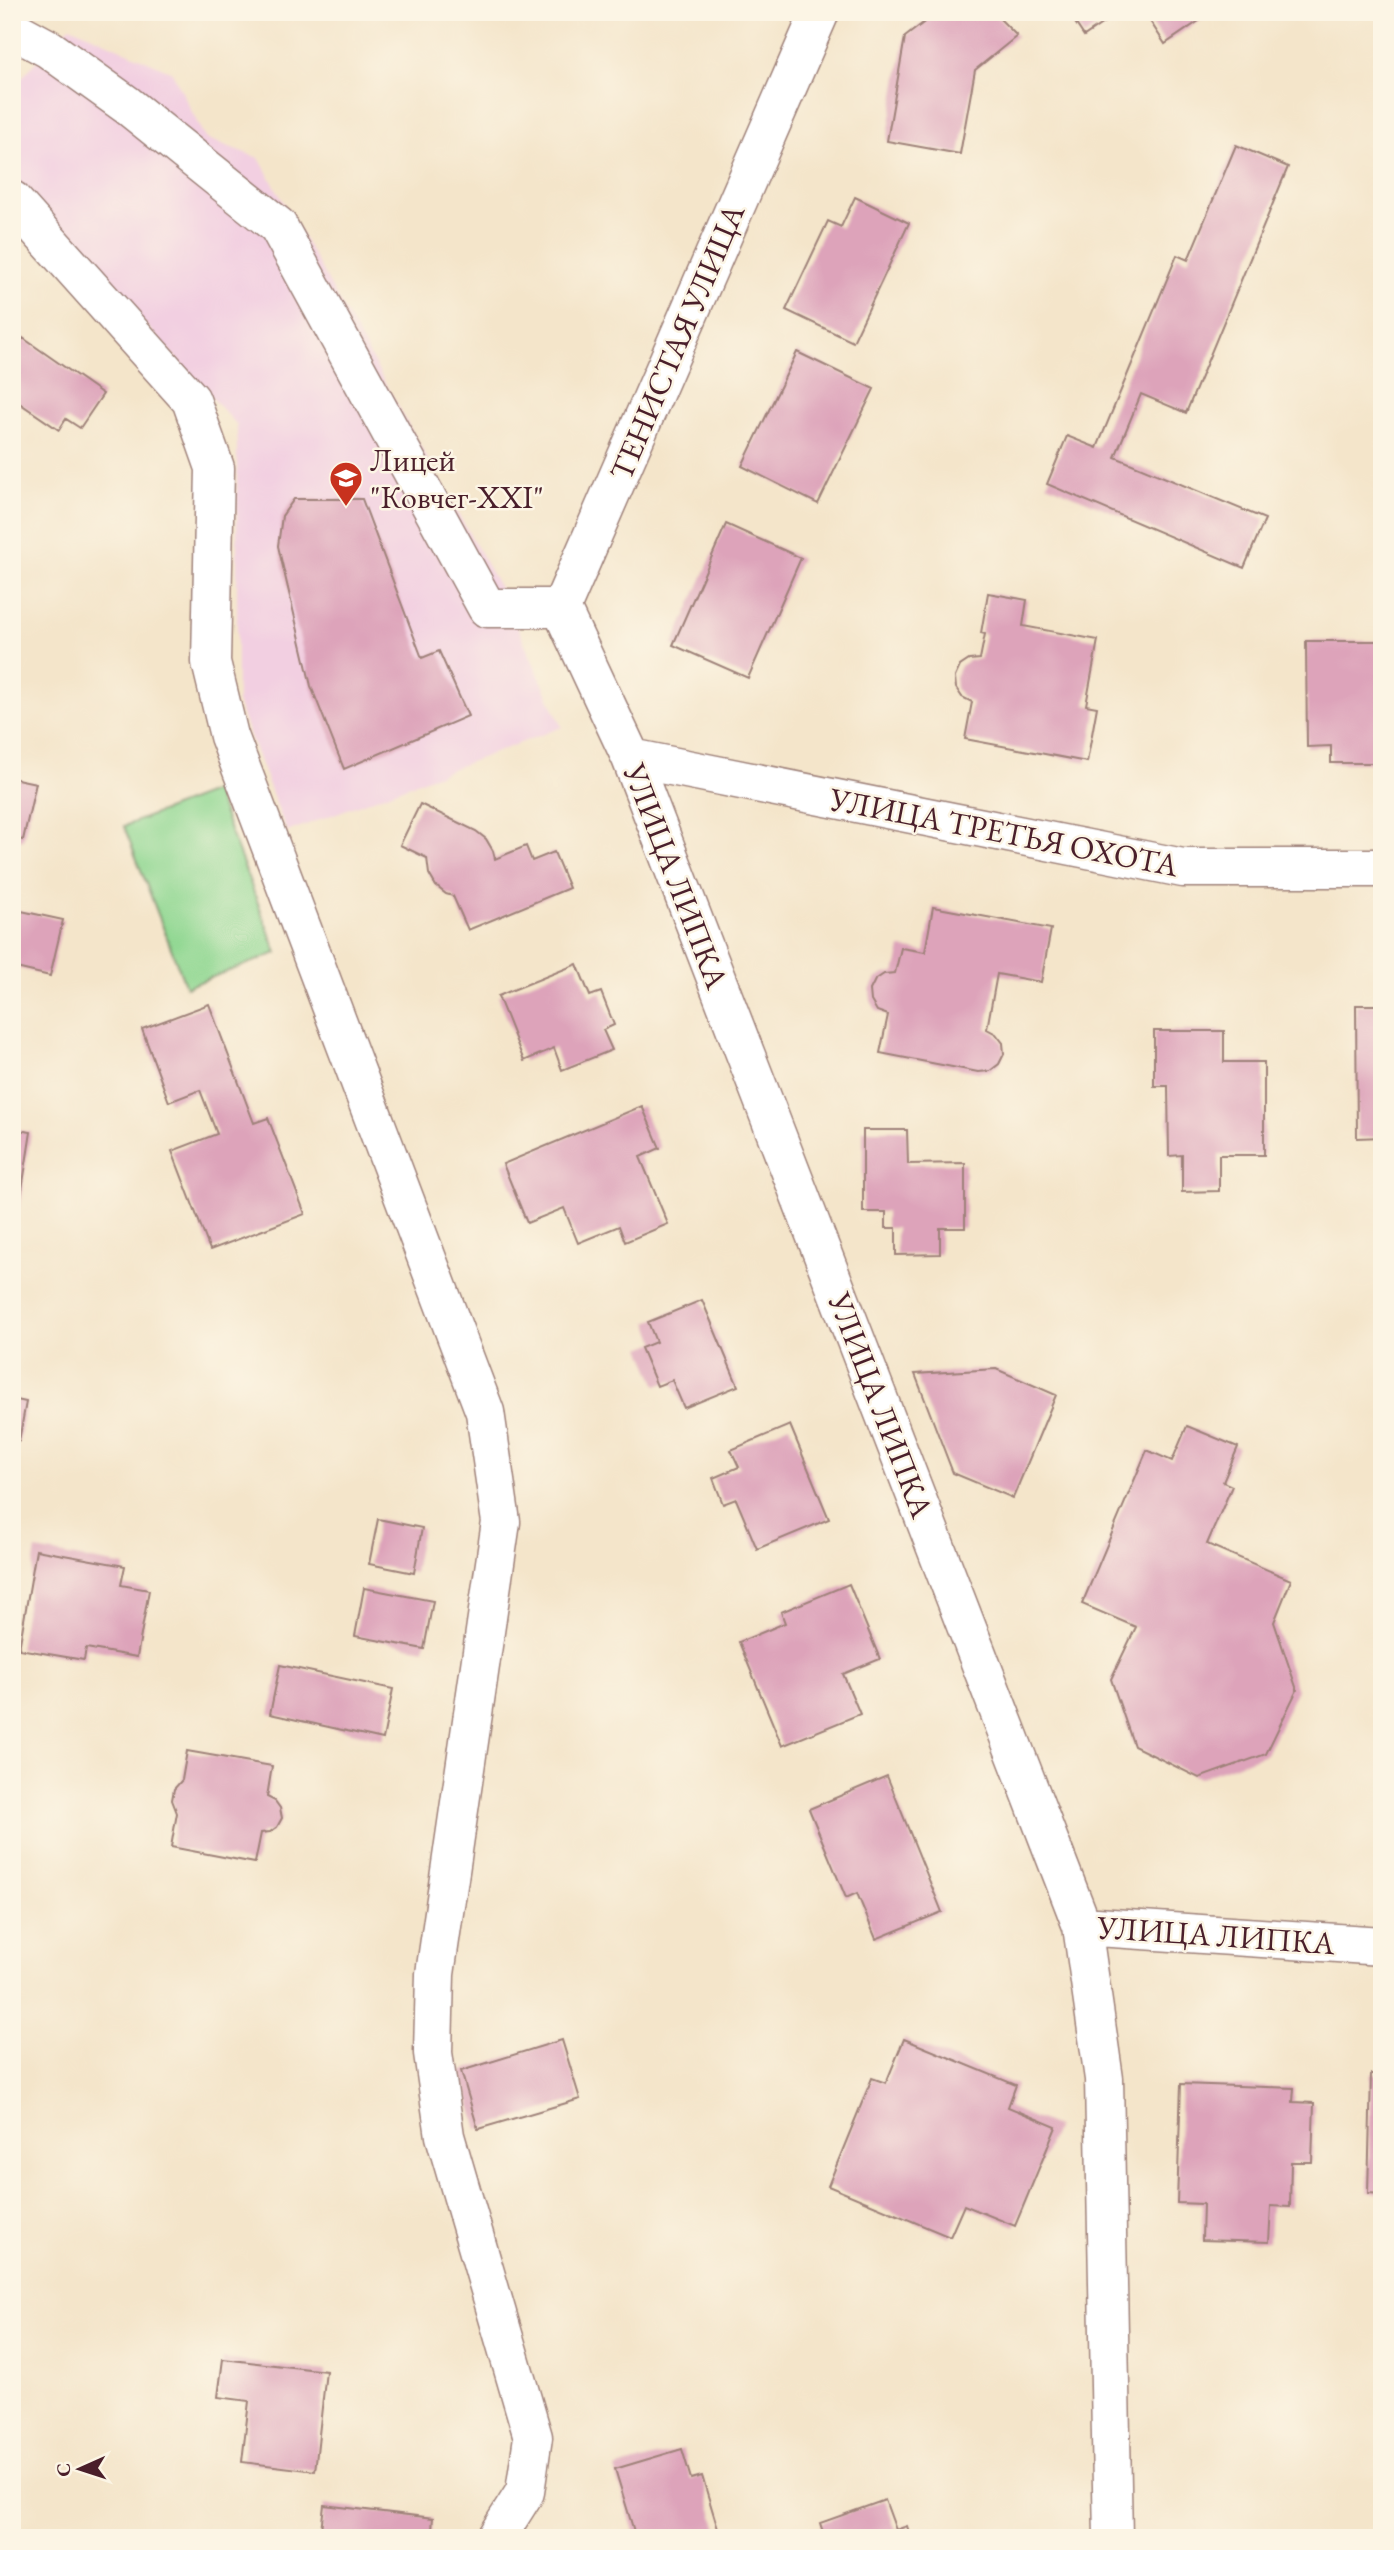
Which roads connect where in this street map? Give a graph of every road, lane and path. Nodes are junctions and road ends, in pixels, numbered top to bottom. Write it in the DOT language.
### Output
graph roads {
  1 [pos="820,12"];
  2 [pos="838,12"];
  3 [pos="12,29"];
  4 [pos="792,75"];
  5 [pos="12,200"];
  6 [pos="561,608"];
  7 [pos="631,758"];
  8 [pos="1382,868"];
  9 [pos="1082,1926"];
  10 [pos="1382,1946"];
  11 [pos="496,2538"];
  12 [pos="1113,2538"];
  1 -- 4 [label="street, ТЕНИСТАЯ УЛИЦА"];
  2 -- 4 [label="street, ТЕНИСТАЯ УЛИЦА"];
  3 -- 6 [label="street"];
  4 -- 6 [label="street, ТЕНИСТАЯ УЛИЦА"];
  5 -- 11 [label="street"];
  6 -- 7 [label="street, УЛИЦА ЛИПКА"];
  7 -- 8 [label="street, УЛИЦА ТРЕТЬЯ ОХОТА"];
  7 -- 9 [label="street, УЛИЦА ЛИПКА"];
  9 -- 10 [label="street, УЛИЦА ЛИПКА"];
  9 -- 12 [label="street"];
}
